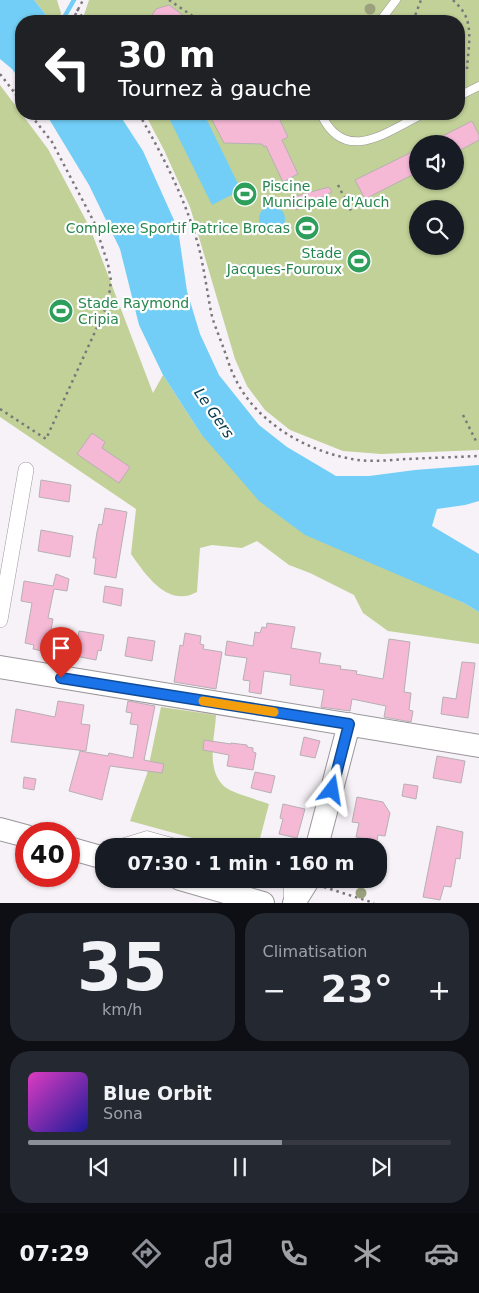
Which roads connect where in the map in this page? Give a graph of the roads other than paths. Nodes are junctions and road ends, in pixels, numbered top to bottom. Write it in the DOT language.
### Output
graph roads {
  1 [pos="396,0"];
  2 [pos="385,15"];
  3 [pos="479,86"];
  4 [pos="465,93"];
  5 [pos="325,120"];
  6 [pos="411,120"];
  7 [pos="26,470"];
  8 [pos="0,620"];
  9 [pos="0,668"];
  10 [pos="349,724"];
  11 [pos="479,746"];
  12 [pos="0,829"];
  13 [pos="15,833"];
  14 [pos="137,838"];
  15 [pos="158,838"];
  16 [pos="319,838"];
  17 [pos="211,888"];
  18 [pos="288,888"];
  19 [pos="303,888"];
  20 [pos="263,903"];
  21 [pos="288,903"];
  22 [pos="294,903"];
  1 -- 2 [label="lane"];
  3 -- 4 [label="lane"];
  5 -- 6 [label="lane"];
  7 -- 8 [label="street"];
  9 -- 10 [label="street"];
  10 -- 11 [label="street"];
  10 -- 16 [label="street"];
  12 -- 13 [label="street"];
  14 -- 15 [label="lane"];
  17 -- 20 [label="street"];
  18 -- 21 [label="lane"];
  19 -- 22 [label="street"];
}
